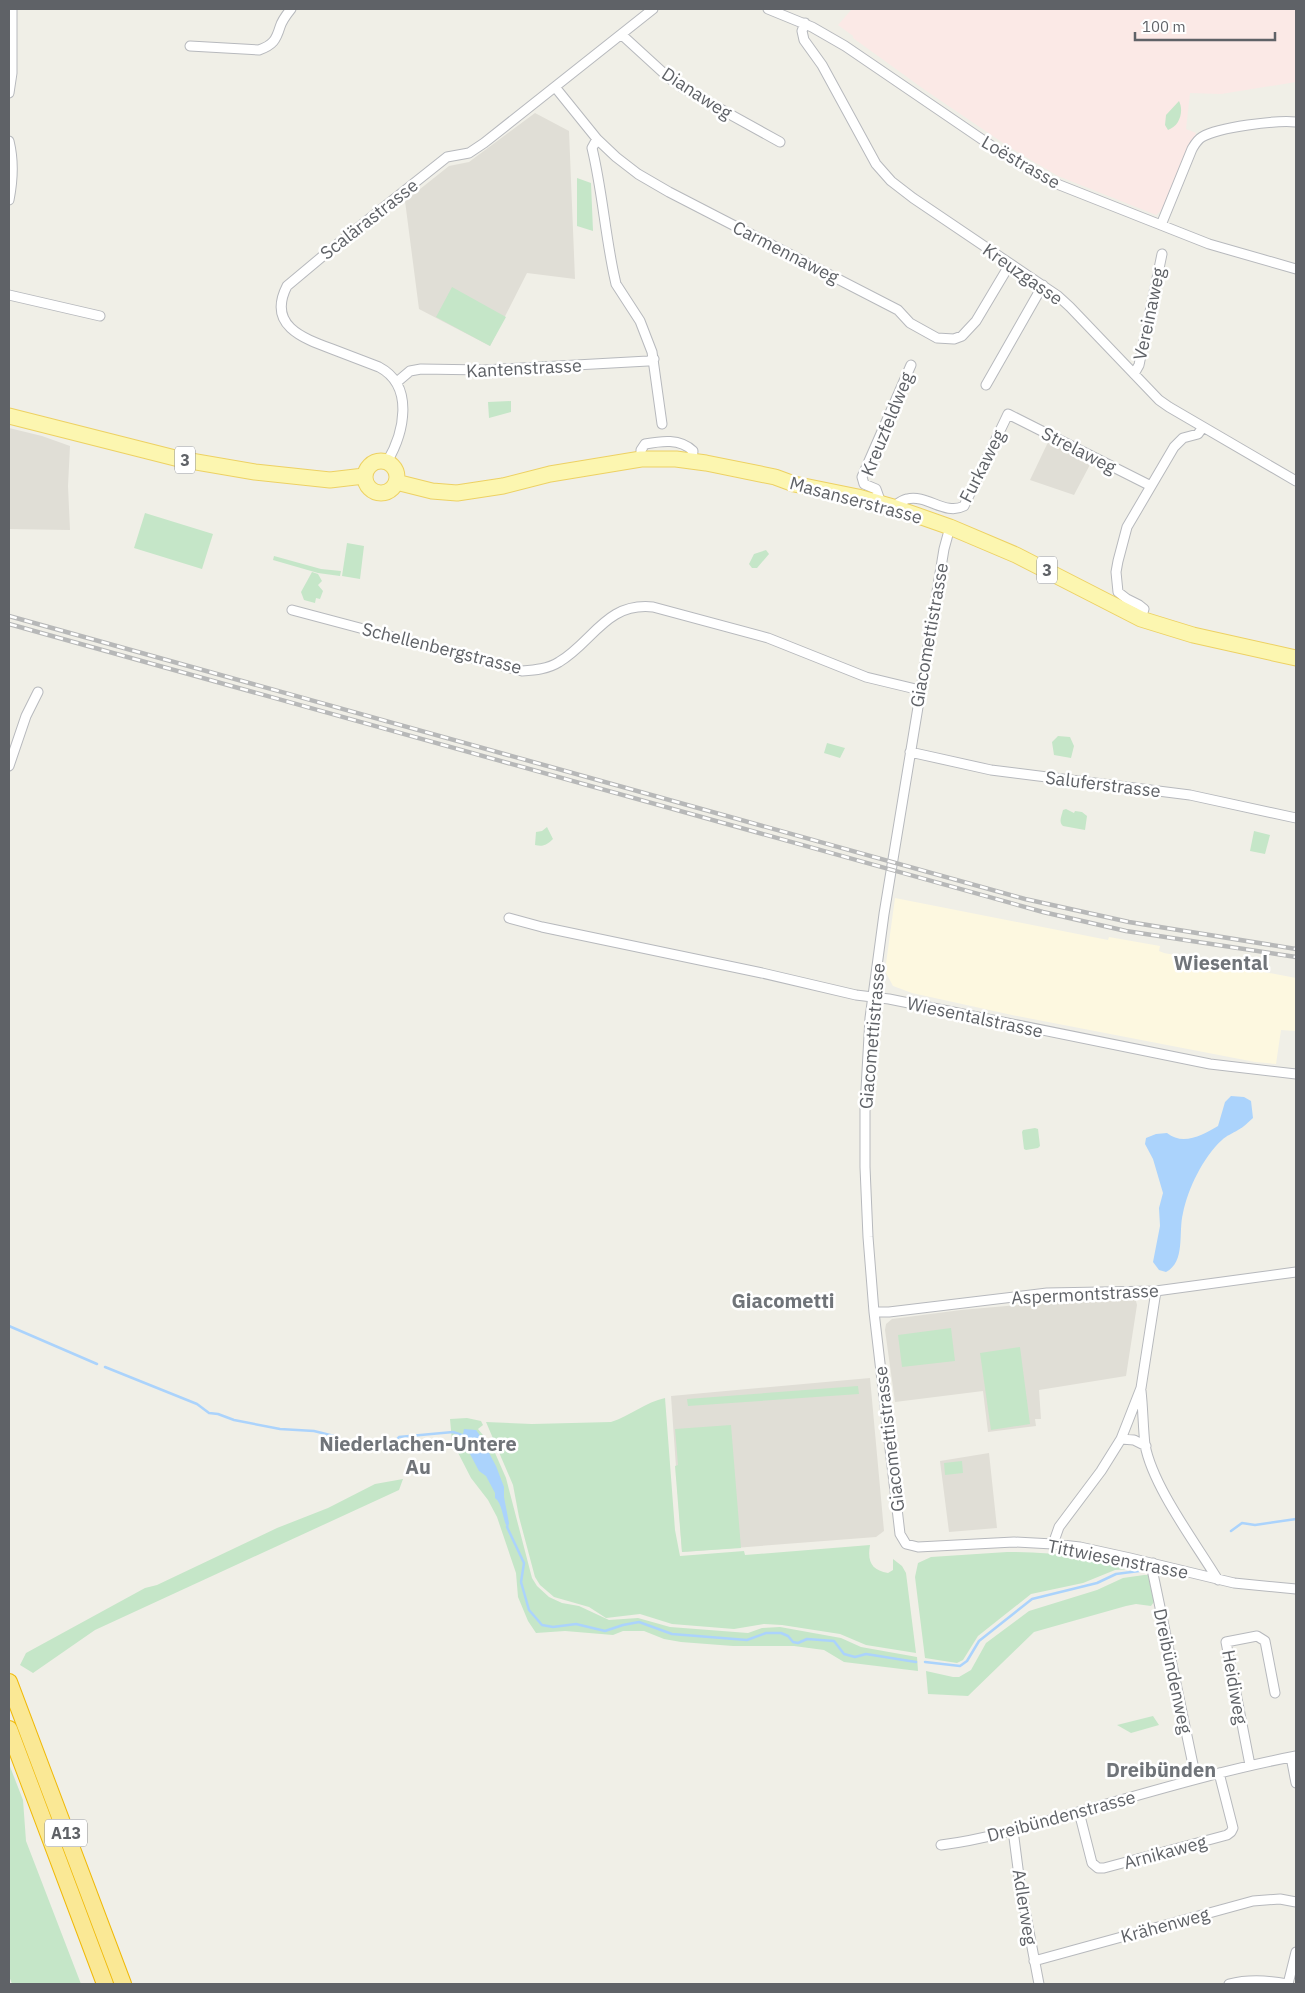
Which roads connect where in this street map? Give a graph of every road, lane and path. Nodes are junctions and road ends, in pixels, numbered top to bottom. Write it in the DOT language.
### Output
graph roads {
  1 [pos="12,9"];
  2 [pos="291,9"];
  3 [pos="653,9"];
  4 [pos="768,9"];
  5 [pos="805,23"];
  6 [pos="622,35"];
  7 [pos="190,46"];
  8 [pos="555,87"];
  9 [pos="9,93"];
  10 [pos="1296,122"];
  11 [pos="597,139"];
  12 [pos="9,141"];
  13 [pos="780,142"];
  14 [pos="9,200"];
  15 [pos="1161,225"];
  16 [pos="1162,254"];
  17 [pos="1010,264"];
  18 [pos="1296,269"];
  19 [pos="1044,285"];
  20 [pos="9,296"];
  21 [pos="100,316"];
  22 [pos="654,359"];
  23 [pos="911,365"];
  24 [pos="1134,374"];
  25 [pos="397,382"];
  26 [pos="986,385"];
  27 [pos="1008,414"];
  28 [pos="9,416"];
  29 [pos="662,424"];
  30 [pos="1203,427"];
  31 [pos="387,462"];
  32 [pos="364,476"];
  33 [pos="1296,481"];
  34 [pos="396,482"];
  35 [pos="1150,486"];
  36 [pos="887,505"];
  37 [pos="950,527"];
  38 [pos="292,610"];
  39 [pos="1141,619"];
  40 [pos="1296,658"];
  41 [pos="920,690"];
  42 [pos="38,692"];
  43 [pos="910,752"];
  44 [pos="9,766"];
  45 [pos="1296,818"];
  46 [pos="509,918"];
  47 [pos="873,997"];
  48 [pos="1296,1074"];
  49 [pos="1296,1272"];
  50 [pos="1156,1291"];
  51 [pos="874,1312"];
  52 [pos="1141,1388"];
  53 [pos="1121,1439"];
  54 [pos="1146,1446"];
  55 [pos="1053,1544"];
  56 [pos="908,1546"];
  57 [pos="1153,1563"];
  58 [pos="1218,1580"];
  59 [pos="1296,1589"];
  60 [pos="9,1682"];
  61 [pos="1275,1693"];
  62 [pos="9,1729"];
  63 [pos="1294,1757"];
  64 [pos="1250,1765"];
  65 [pos="1219,1773"];
  66 [pos="1196,1778"];
  67 [pos="1296,1783"];
  68 [pos="1079,1812"];
  69 [pos="1013,1830"];
  70 [pos="941,1845"];
  71 [pos="1296,1902"];
  72 [pos="1296,1952"];
  73 [pos="1034,1961"];
  74 [pos="105,1984"];
  75 [pos="123,1984"];
  76 [pos="1039,1984"];
  77 [pos="1230,1984"];
  78 [pos="1288,1984"];
  1 -- 9 [label="street"];
  2 -- 7 [label="street"];
  3 -- 6 [label="street, Scalärastrasse"];
  4 -- 5 [label="street, Loëstrasse"];
  5 -- 15 [label="street, Loëstrasse"];
  5 -- 17 [label="street, Kreuzgasse"];
  6 -- 8 [label="street, Scalärastrasse"];
  6 -- 13 [label="street, Dianaweg"];
  8 -- 11 [label="street, Carmennaweg"];
  8 -- 25 [label="street, Scalärastrasse"];
  10 -- 15 [label="street"];
  11 -- 17 [label="street, Carmennaweg"];
  11 -- 22 [label="street"];
  12 -- 14 [label="street"];
  15 -- 18 [label="street, Loëstrasse"];
  16 -- 24 [label="street, Vereinaweg"];
  17 -- 19 [label="street, Kreuzgasse"];
  19 -- 24 [label="street, Kreuzgasse"];
  19 -- 26 [label="street"];
  20 -- 21 [label="street"];
  22 -- 25 [label="street, Kantenstrasse"];
  22 -- 29 [label="street"];
  23 -- 36 [label="street, Kreuzfeldweg"];
  24 -- 30 [label="street, Kreuzgasse"];
  25 -- 31 [label="street"];
  27 -- 35 [label="street, Strelaweg"];
  27 -- 36 [label="street, Furkaweg"];
  28 -- 32 [label="main road, 3"];
  30 -- 33 [label="street, Kreuzgasse"];
  30 -- 35 [label="street"];
  31 -- 32 [label="main road"];
  31 -- 34 [label="main road"];
  32 -- 34 [label="main road"];
  34 -- 36 [label="main road, Masanserstrasse / 3"];
  35 -- 39 [label="street"];
  36 -- 37 [label="main road, Masanserstrasse / 3"];
  37 -- 39 [label="main road, Masanserstrasse / 3"];
  37 -- 41 [label="street, Giacomettistrasse"];
  38 -- 41 [label="street, Schellenbergstrasse"];
  39 -- 40 [label="main road, Masanserstrasse / 3"];
  41 -- 43 [label="street, Giacomettistrasse"];
  42 -- 44 [label="street"];
  43 -- 45 [label="street, Saluferstrasse"];
  43 -- 47 [label="street, Giacomettistrasse"];
  46 -- 47 [label="street, Wiesentalstrasse"];
  47 -- 48 [label="street, Wiesentalstrasse"];
  47 -- 51 [label="street, Giacomettistrasse"];
  49 -- 50 [label="street, Aspermontstrasse"];
  50 -- 51 [label="street, Aspermontstrasse"];
  50 -- 52 [label="street"];
  51 -- 56 [label="street, Giacomettistrasse"];
  52 -- 53 [label="street"];
  52 -- 54 [label="street"];
  53 -- 54 [label="street"];
  53 -- 55 [label="street"];
  54 -- 58 [label="street"];
  55 -- 56 [label="street, Tittwiesenstrasse"];
  55 -- 57 [label="street, Tittwiesenstrasse"];
  57 -- 58 [label="street, Tittwiesenstrasse"];
  57 -- 66 [label="street, Dreibündenweg"];
  58 -- 59 [label="street, Tittwiesenstrasse"];
  60 -- 75 [label="highway, A13"];
  61 -- 64 [label="street, Heidiweg"];
  62 -- 74 [label="highway, A13"];
  63 -- 64 [label="street, Dreibündenstrasse"];
  63 -- 67 [label="street"];
  64 -- 65 [label="street, Dreibündenstrasse"];
  65 -- 66 [label="street, Dreibündenstrasse"];
  65 -- 68 [label="street, Arnikaweg"];
  66 -- 68 [label="street, Dreibündenstrasse"];
  68 -- 69 [label="street, Dreibündenstrasse"];
  69 -- 70 [label="street, Dreibündenstrasse"];
  69 -- 73 [label="street, Adlerweg"];
  71 -- 73 [label="street, Krähenweg"];
  72 -- 78 [label="street"];
  73 -- 76 [label="street, Adlerweg"];
  77 -- 78 [label="street"];
}
